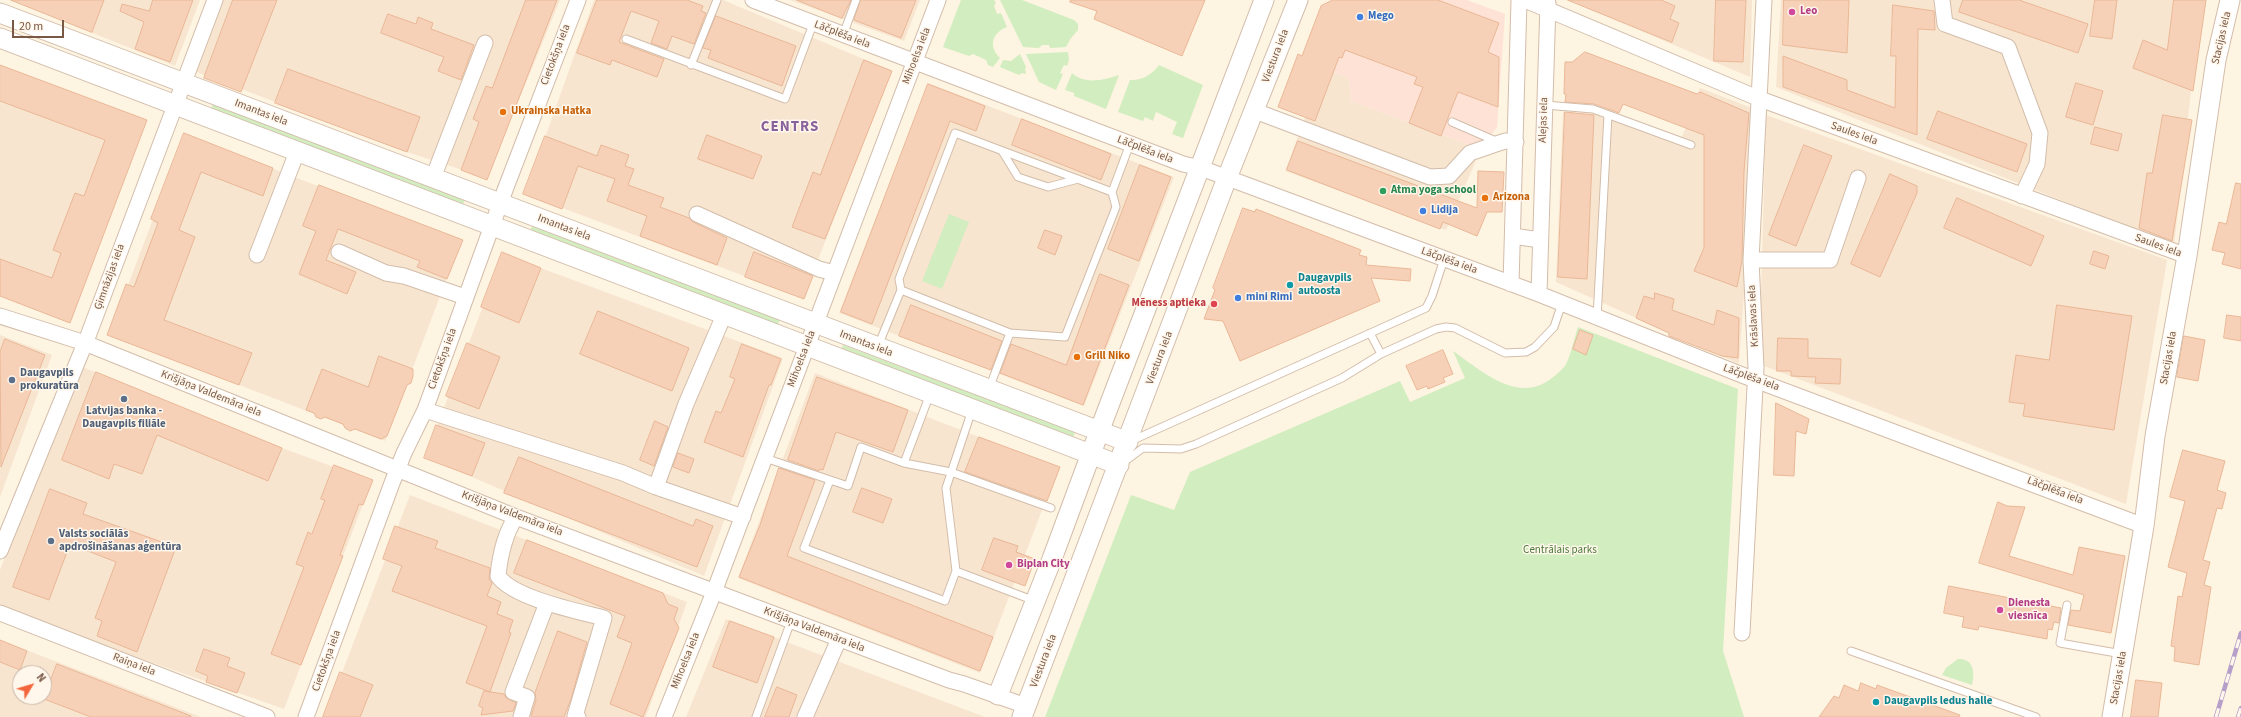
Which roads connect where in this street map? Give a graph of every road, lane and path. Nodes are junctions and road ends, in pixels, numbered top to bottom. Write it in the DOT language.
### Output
graph roads {
  1 [pos="215,0"];
  2 [pos="578,0"];
  3 [pos="717,0"];
  4 [pos="753,0"];
  5 [pos="856,0"];
  6 [pos="938,0"];
  7 [pos="1264,0"];
  8 [pos="1298,0"];
  9 [pos="1519,0"];
  10 [pos="1525,0"];
  11 [pos="1764,0"];
  12 [pos="1942,0"];
  13 [pos="2230,0"];
  14 [pos="1548,5"];
  15 [pos="0,13"];
  16 [pos="813,24"];
  17 [pos="843,35"];
  18 [pos="0,38"];
  19 [pos="626,39"];
  20 [pos="485,43"];
  21 [pos="914,62"];
  22 [pos="691,64"];
  23 [pos="182,83"];
  24 [pos="1760,99"];
  25 [pos="174,104"];
  26 [pos="1545,106"];
  27 [pos="1255,111"];
  28 [pos="1608,115"];
  29 [pos="1452,122"];
  30 [pos="1516,142"];
  31 [pos="1500,143"];
  32 [pos="1130,144"];
  33 [pos="1691,145"];
  34 [pos="1002,150"];
  35 [pos="297,152"];
  36 [pos="1201,168"];
  37 [pos="433,178"];
  38 [pos="1227,178"];
  39 [pos="1858,178"];
  40 [pos="1078,179"];
  41 [pos="1112,192"];
  42 [pos="2022,196"];
  43 [pos="500,204"];
  44 [pos="697,214"];
  45 [pos="491,226"];
  46 [pos="1514,236"];
  47 [pos="1540,240"];
  48 [pos="339,252"];
  49 [pos="257,255"];
  50 [pos="2187,256"];
  51 [pos="1444,259"];
  52 [pos="1751,260"];
  53 [pos="834,273"];
  54 [pos="1511,284"];
  55 [pos="901,290"];
  56 [pos="1539,294"];
  57 [pos="465,297"];
  58 [pos="1562,304"];
  59 [pos="724,315"];
  60 [pos="0,316"];
  61 [pos="1597,318"];
  62 [pos="815,325"];
  63 [pos="1010,333"];
  64 [pos="1370,333"];
  65 [pos="86,343"];
  66 [pos="807,347"];
  67 [pos="877,348"];
  68 [pos="1381,354"];
  69 [pos="1754,380"];
  70 [pos="988,390"];
  71 [pos="930,394"];
  72 [pos="425,410"];
  73 [pos="972,410"];
  74 [pos="1099,432"];
  75 [pos="1128,442"];
  76 [pos="1091,455"];
  77 [pos="765,458"];
  78 [pos="904,463"];
  79 [pos="1119,465"];
  80 [pos="398,469"];
  81 [pos="951,472"];
  82 [pos="830,480"];
  83 [pos="656,487"];
  84 [pos="1051,508"];
  85 [pos="516,517"];
  86 [pos="742,517"];
  87 [pos="2144,526"];
  88 [pos="0,551"];
  89 [pos="956,570"];
  90 [pos="714,592"];
  91 [pos="1036,601"];
  92 [pos="547,603"];
  93 [pos="2067,604"];
  94 [pos="0,613"];
  95 [pos="791,621"];
  96 [pos="1742,633"];
  97 [pos="839,639"];
  98 [pos="1851,651"];
  99 [pos="2124,655"];
  100 [pos="998,695"];
  101 [pos="1024,711"];
  102 [pos="267,717"];
  103 [pos="306,717"];
  104 [pos="522,717"];
  105 [pos="578,717"];
  106 [pos="664,717"];
  107 [pos="756,717"];
  108 [pos="805,717"];
  109 [pos="2036,717"];
  110 [pos="2112,717"];
  1 -- 23 [label="street, Ģimnāzijas iela"];
  2 -- 43 [label="street, Cietokšņa iela"];
  3 -- 22 [label="lane"];
  4 -- 16 [label="street, Lāčplēša iela"];
  5 -- 17 [label="lane"];
  6 -- 21 [label="street, Mihoelsa iela"];
  7 -- 36 [label="street"];
  8 -- 27 [label="street, Viestura iela"];
  9 -- 30 [label="street"];
  10 -- 14 [label="street, Saules iela"];
  11 -- 24 [label="street, Krāslavas iela"];
  12 -- 42 [label="street"];
  13 -- 50 [label="street, Stacijas iela"];
  14 -- 24 [label="street, Saules iela"];
  14 -- 26 [label="street, Alejas iela"];
  15 -- 23 [label="street, Imantas iela"];
  16 -- 17 [label="street, Lāčplēša iela"];
  16 -- 22 [label="lane"];
  17 -- 21 [label="street, Lāčplēša iela"];
  18 -- 25 [label="street"];
  19 -- 22 [label="lane"];
  20 -- 37 [label="street"];
  21 -- 32 [label="street, Lāčplēša iela"];
  21 -- 53 [label="street, Mihoelsa iela"];
  23 -- 25 [label="street, Ģimnāzijas iela"];
  23 -- 37 [label="street, Imantas iela"];
  24 -- 42 [label="street, Saules iela"];
  24 -- 52 [label="street, Krāslavas iela"];
  25 -- 35 [label="street"];
  25 -- 65 [label="street, Ģimnāzijas iela"];
  26 -- 28 [label="lane"];
  26 -- 47 [label="street, Alejas iela"];
  27 -- 31 [label="street"];
  27 -- 38 [label="street, Viestura iela"];
  28 -- 33 [label="lane"];
  28 -- 61 [label="lane"];
  29 -- 31 [label="lane"];
  30 -- 31 [label="street"];
  30 -- 46 [label="street"];
  32 -- 36 [label="street, Lāčplēša iela"];
  32 -- 41 [label="lane"];
  34 -- 40 [label="lane"];
  34 -- 40 [label="lane"];
  34 -- 55 [label="lane"];
  35 -- 45 [label="street"];
  35 -- 49 [label="street"];
  36 -- 38 [label="street, Lāčplēša iela"];
  36 -- 74 [label="street"];
  37 -- 43 [label="street, Imantas iela"];
  38 -- 51 [label="street, Lāčplēša iela"];
  38 -- 75 [label="street, Viestura iela"];
  39 -- 52 [label="street"];
  40 -- 41 [label="lane"];
  41 -- 63 [label="lane"];
  42 -- 50 [label="street, Saules iela"];
  43 -- 45 [label="street, Cietokšņa iela"];
  43 -- 62 [label="street, Imantas iela"];
  44 -- 53 [label="street"];
  45 -- 57 [label="street, Cietokšņa iela"];
  45 -- 59 [label="street"];
  46 -- 47 [label="street"];
  46 -- 54 [label="street"];
  47 -- 56 [label="street, Alejas iela"];
  48 -- 57 [label="street"];
  50 -- 87 [label="street, Stacijas iela"];
  51 -- 54 [label="street, Lāčplēša iela"];
  51 -- 64 [label="lane"];
  52 -- 69 [label="street, Krāslavas iela"];
  53 -- 62 [label="street, Mihoelsa iela"];
  54 -- 56 [label="street, Lāčplēša iela"];
  55 -- 63 [label="lane"];
  55 -- 67 [label="lane"];
  56 -- 58 [label="street, Lāčplēša iela"];
  57 -- 72 [label="street, Cietokšņa iela"];
  58 -- 61 [label="street, Lāčplēša iela"];
  58 -- 68 [label="lane"];
  59 -- 66 [label="street"];
  59 -- 83 [label="street"];
  60 -- 65 [label="street, Krišjāņa Valdemāra iela"];
  61 -- 69 [label="street, Lāčplēša iela"];
  62 -- 66 [label="street, Mihoelsa iela"];
  62 -- 67 [label="street, Imantas iela"];
  63 -- 70 [label="lane"];
  64 -- 68 [label="lane"];
  64 -- 75 [label="lane"];
  65 -- 80 [label="street, Krišjāņa Valdemāra iela"];
  65 -- 88 [label="street, Ģimnāzijas iela"];
  66 -- 71 [label="street"];
  66 -- 77 [label="street, Mihoelsa iela"];
  67 -- 70 [label="street, Imantas iela"];
  68 -- 79 [label="lane"];
  69 -- 87 [label="street, Lāčplēša iela"];
  69 -- 96 [label="street, Krāslavas iela"];
  70 -- 74 [label="street, Imantas iela"];
  71 -- 73 [label="street"];
  71 -- 78 [label="lane"];
  72 -- 80 [label="street, Cietokšņa iela"];
  72 -- 83 [label="street"];
  73 -- 76 [label="street"];
  73 -- 81 [label="lane"];
  74 -- 75 [label="street, Imantas iela"];
  74 -- 76 [label="street"];
  75 -- 79 [label="street, Viestura iela"];
  76 -- 79 [label="street"];
  76 -- 91 [label="street"];
  77 -- 82 [label="lane"];
  77 -- 86 [label="street, Mihoelsa iela"];
  78 -- 81 [label="lane"];
  78 -- 82 [label="lane"];
  79 -- 101 [label="street, Viestura iela"];
  80 -- 85 [label="street, Krišjāņa Valdemāra iela"];
  80 -- 103 [label="street, Cietokšņa iela"];
  81 -- 84 [label="lane"];
  81 -- 89 [label="lane"];
  82 -- 89 [label="lane"];
  83 -- 86 [label="street"];
  85 -- 90 [label="street, Krišjāņa Valdemāra iela"];
  85 -- 92 [label="street"];
  86 -- 90 [label="street, Mihoelsa iela"];
  87 -- 99 [label="street, Stacijas iela"];
  89 -- 91 [label="lane"];
  90 -- 95 [label="street, Krišjāņa Valdemāra iela"];
  90 -- 106 [label="street, Mihoelsa iela"];
  91 -- 100 [label="street"];
  92 -- 104 [label="street"];
  92 -- 105 [label="street"];
  93 -- 99 [label="lane"];
  94 -- 102 [label="street, Raiņa iela"];
  95 -- 97 [label="street, Krišjāņa Valdemāra iela"];
  95 -- 107 [label="lane"];
  97 -- 100 [label="street, Krišjāņa Valdemāra iela"];
  97 -- 108 [label="street"];
  98 -- 109 [label="lane"];
  99 -- 110 [label="street, Stacijas iela"];
  100 -- 101 [label="street, Krišjāņa Valdemāra iela"];
}
